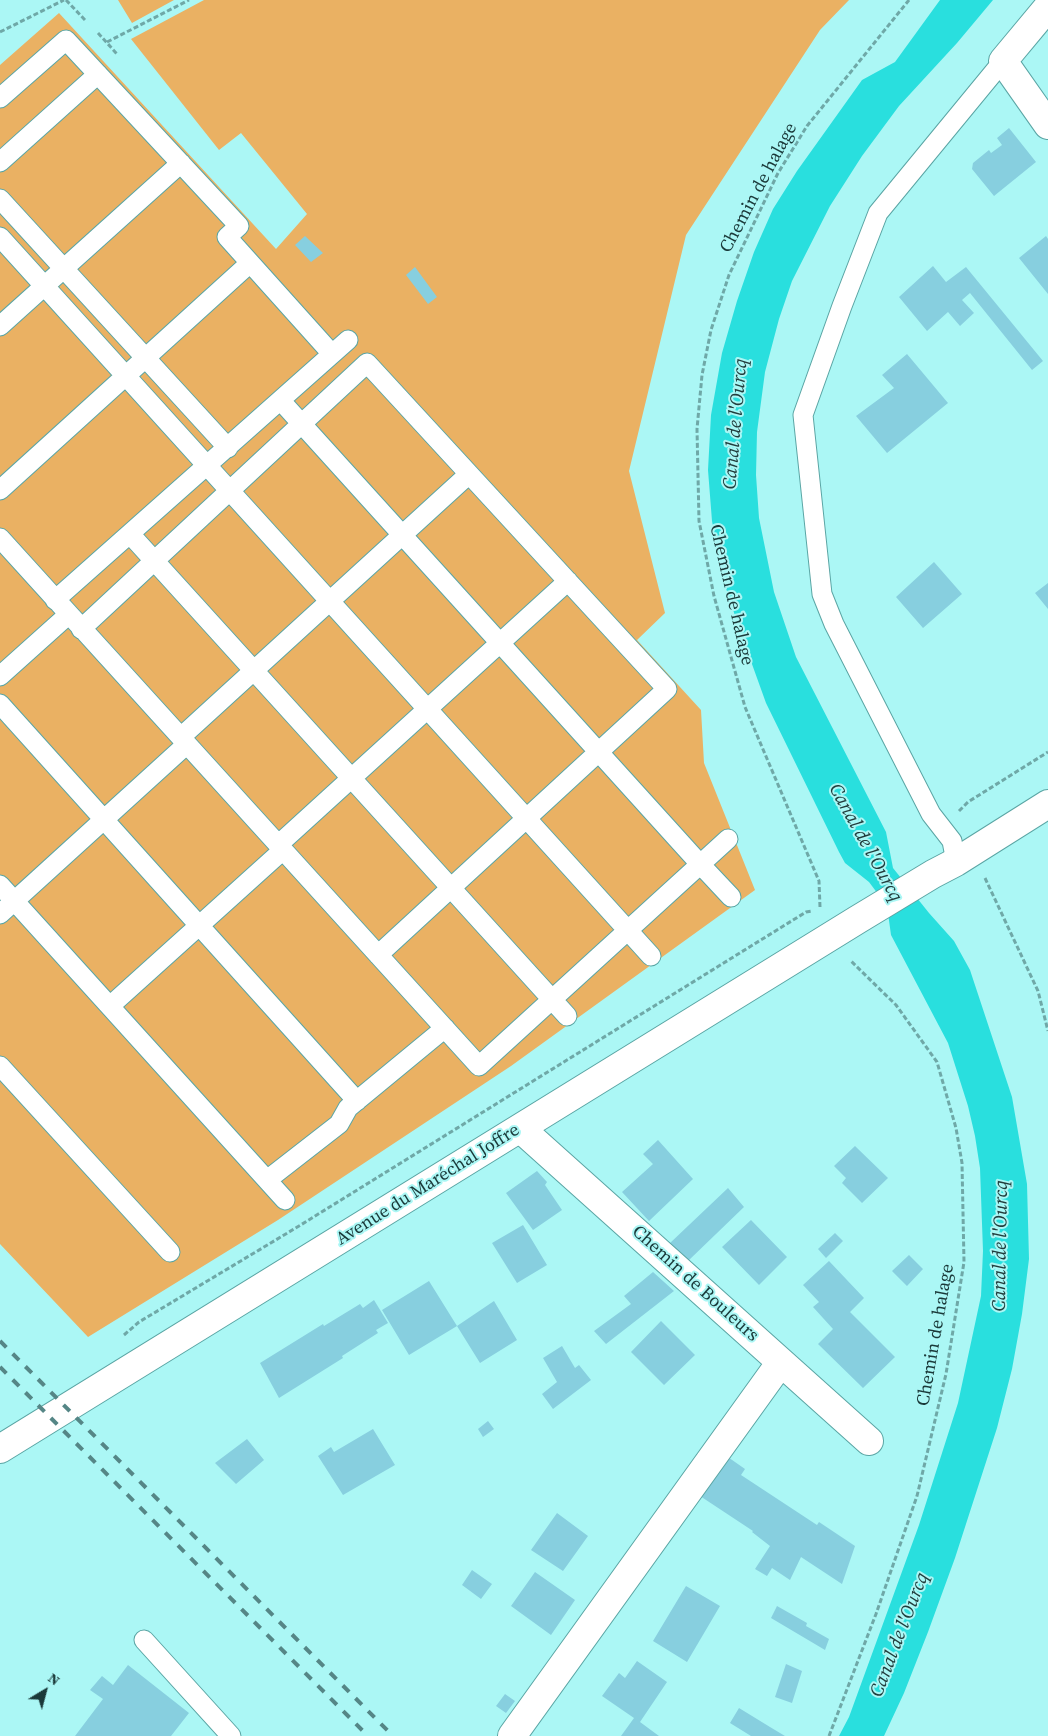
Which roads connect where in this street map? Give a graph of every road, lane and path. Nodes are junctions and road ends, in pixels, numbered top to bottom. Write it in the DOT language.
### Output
graph roads {
  1 [pos="64,0"];
  2 [pos="189,0"];
  3 [pos="909,0"];
  4 [pos="1048,8"];
  5 [pos="0,32"];
  6 [pos="107,42"];
  7 [pos="1004,61"];
  8 [pos="98,74"];
  9 [pos="0,98"];
  10 [pos="1048,125"];
  11 [pos="0,162"];
  12 [pos="181,163"];
  13 [pos="0,199"];
  14 [pos="0,237"];
  15 [pos="250,263"];
  16 [pos="64,269"];
  17 [pos="44,286"];
  18 [pos="0,326"];
  19 [pos="348,340"];
  20 [pos="332,354"];
  21 [pos="146,358"];
  22 [pos="126,376"];
  23 [pos="281,401"];
  24 [pos="302,424"];
  25 [pos="228,448"];
  26 [pos="208,466"];
  27 [pos="469,474"];
  28 [pos="0,490"];
  29 [pos="230,490"];
  30 [pos="130,534"];
  31 [pos="402,535"];
  32 [pos="0,538"];
  33 [pos="154,561"];
  34 [pos="568,581"];
  35 [pos="55,600"];
  36 [pos="330,601"];
  37 [pos="68,615"];
  38 [pos="81,629"];
  39 [pos="500,643"];
  40 [pos="254,670"];
  41 [pos="0,676"];
  42 [pos="0,704"];
  43 [pos="428,709"];
  44 [pos="184,740"];
  45 [pos="599,752"];
  46 [pos="1048,752"];
  47 [pos="351,778"];
  48 [pos="1048,804"];
  49 [pos="953,817"];
  50 [pos="527,818"];
  51 [pos="104,820"];
  52 [pos="728,839"];
  53 [pos="281,847"];
  54 [pos="700,864"];
  55 [pos="944,868"];
  56 [pos="985,878"];
  57 [pos="0,885"];
  58 [pos="451,888"];
  59 [pos="731,897"];
  60 [pos="14,901"];
  61 [pos="820,909"];
  62 [pos="0,914"];
  63 [pos="199,926"];
  64 [pos="628,930"];
  65 [pos="378,955"];
  66 [pos="651,956"];
  67 [pos="848,958"];
  68 [pos="552,999"];
  69 [pos="110,1006"];
  70 [pos="567,1016"];
  71 [pos="445,1028"];
  72 [pos="1048,1031"];
  73 [pos="0,1066"];
  74 [pos="357,1101"];
  75 [pos="521,1129"];
  76 [pos="267,1180"];
  77 [pos="285,1200"];
  78 [pos="170,1252"];
  79 [pos="781,1362"];
  80 [pos="869,1440"];
  81 [pos="0,1449"];
  82 [pos="144,1640"];
  83 [pos="231,1736"];
  84 [pos="512,1736"];
  85 [pos="829,1736"];
  1 -- 5 [label="path"];
  2 -- 6 [label="path"];
  3 -- 61 [label="path, Chemin de halage"];
  4 -- 7 [label="main road"];
  7 -- 10 [label="main road"];
  7 -- 55 [label="lane"];
  8 -- 9 [label="lane"];
  8 -- 11 [label="lane"];
  8 -- 12 [label="lane"];
  12 -- 15 [label="lane"];
  12 -- 16 [label="lane"];
  13 -- 16 [label="lane"];
  14 -- 17 [label="lane"];
  15 -- 20 [label="lane"];
  15 -- 21 [label="lane"];
  16 -- 17 [label="lane"];
  16 -- 21 [label="lane"];
  17 -- 18 [label="lane"];
  17 -- 22 [label="lane"];
  19 -- 20 [label="lane"];
  20 -- 23 [label="lane"];
  21 -- 22 [label="lane"];
  21 -- 25 [label="lane"];
  22 -- 26 [label="lane"];
  22 -- 28 [label="lane"];
  23 -- 24 [label="lane"];
  23 -- 25 [label="lane"];
  24 -- 27 [label="lane"];
  24 -- 29 [label="lane"];
  24 -- 31 [label="lane"];
  25 -- 26 [label="lane"];
  26 -- 29 [label="lane"];
  26 -- 30 [label="lane"];
  27 -- 31 [label="lane"];
  27 -- 34 [label="lane"];
  29 -- 33 [label="lane"];
  29 -- 36 [label="lane"];
  30 -- 33 [label="lane"];
  30 -- 35 [label="lane"];
  31 -- 36 [label="lane"];
  31 -- 39 [label="lane"];
  32 -- 35 [label="lane"];
  33 -- 38 [label="lane"];
  33 -- 40 [label="lane"];
  34 -- 39 [label="lane"];
  34 -- 45 [label="lane"];
  35 -- 37 [label="lane"];
  36 -- 40 [label="lane"];
  36 -- 43 [label="lane"];
  37 -- 38 [label="lane"];
  37 -- 41 [label="lane"];
  38 -- 44 [label="lane"];
  39 -- 43 [label="lane"];
  39 -- 45 [label="lane"];
  40 -- 44 [label="lane"];
  40 -- 47 [label="lane"];
  42 -- 51 [label="lane"];
  43 -- 47 [label="lane"];
  43 -- 50 [label="lane"];
  44 -- 51 [label="lane"];
  44 -- 53 [label="lane"];
  45 -- 50 [label="lane"];
  45 -- 54 [label="lane"];
  46 -- 49 [label="path"];
  47 -- 53 [label="lane"];
  47 -- 58 [label="lane"];
  48 -- 55 [label="main road, Avenue du Maréchal Joffre"];
  50 -- 58 [label="lane"];
  50 -- 64 [label="lane"];
  51 -- 60 [label="lane"];
  51 -- 63 [label="lane"];
  52 -- 54 [label="lane"];
  53 -- 63 [label="lane"];
  53 -- 65 [label="lane"];
  54 -- 59 [label="lane"];
  54 -- 64 [label="lane"];
  55 -- 75 [label="main road, Avenue du Maréchal Joffre"];
  56 -- 72 [label="path"];
  57 -- 60 [label="lane"];
  58 -- 65 [label="lane"];
  58 -- 68 [label="lane"];
  60 -- 62 [label="lane"];
  60 -- 69 [label="lane"];
  63 -- 69 [label="lane"];
  63 -- 74 [label="lane"];
  64 -- 66 [label="lane"];
  64 -- 68 [label="lane"];
  65 -- 71 [label="lane"];
  67 -- 85 [label="path, Chemin de halage"];
  68 -- 70 [label="lane"];
  68 -- 71 [label="lane"];
  69 -- 76 [label="lane"];
  71 -- 74 [label="lane"];
  73 -- 78 [label="lane"];
  74 -- 76 [label="lane"];
  75 -- 79 [label="main road, Chemin de Bouleurs"];
  75 -- 81 [label="main road, Avenue du Maréchal Joffre"];
  76 -- 77 [label="lane"];
  79 -- 80 [label="main road, Chemin de Bouleurs"];
  79 -- 84 [label="main road"];
  82 -- 83 [label="lane"];
}
